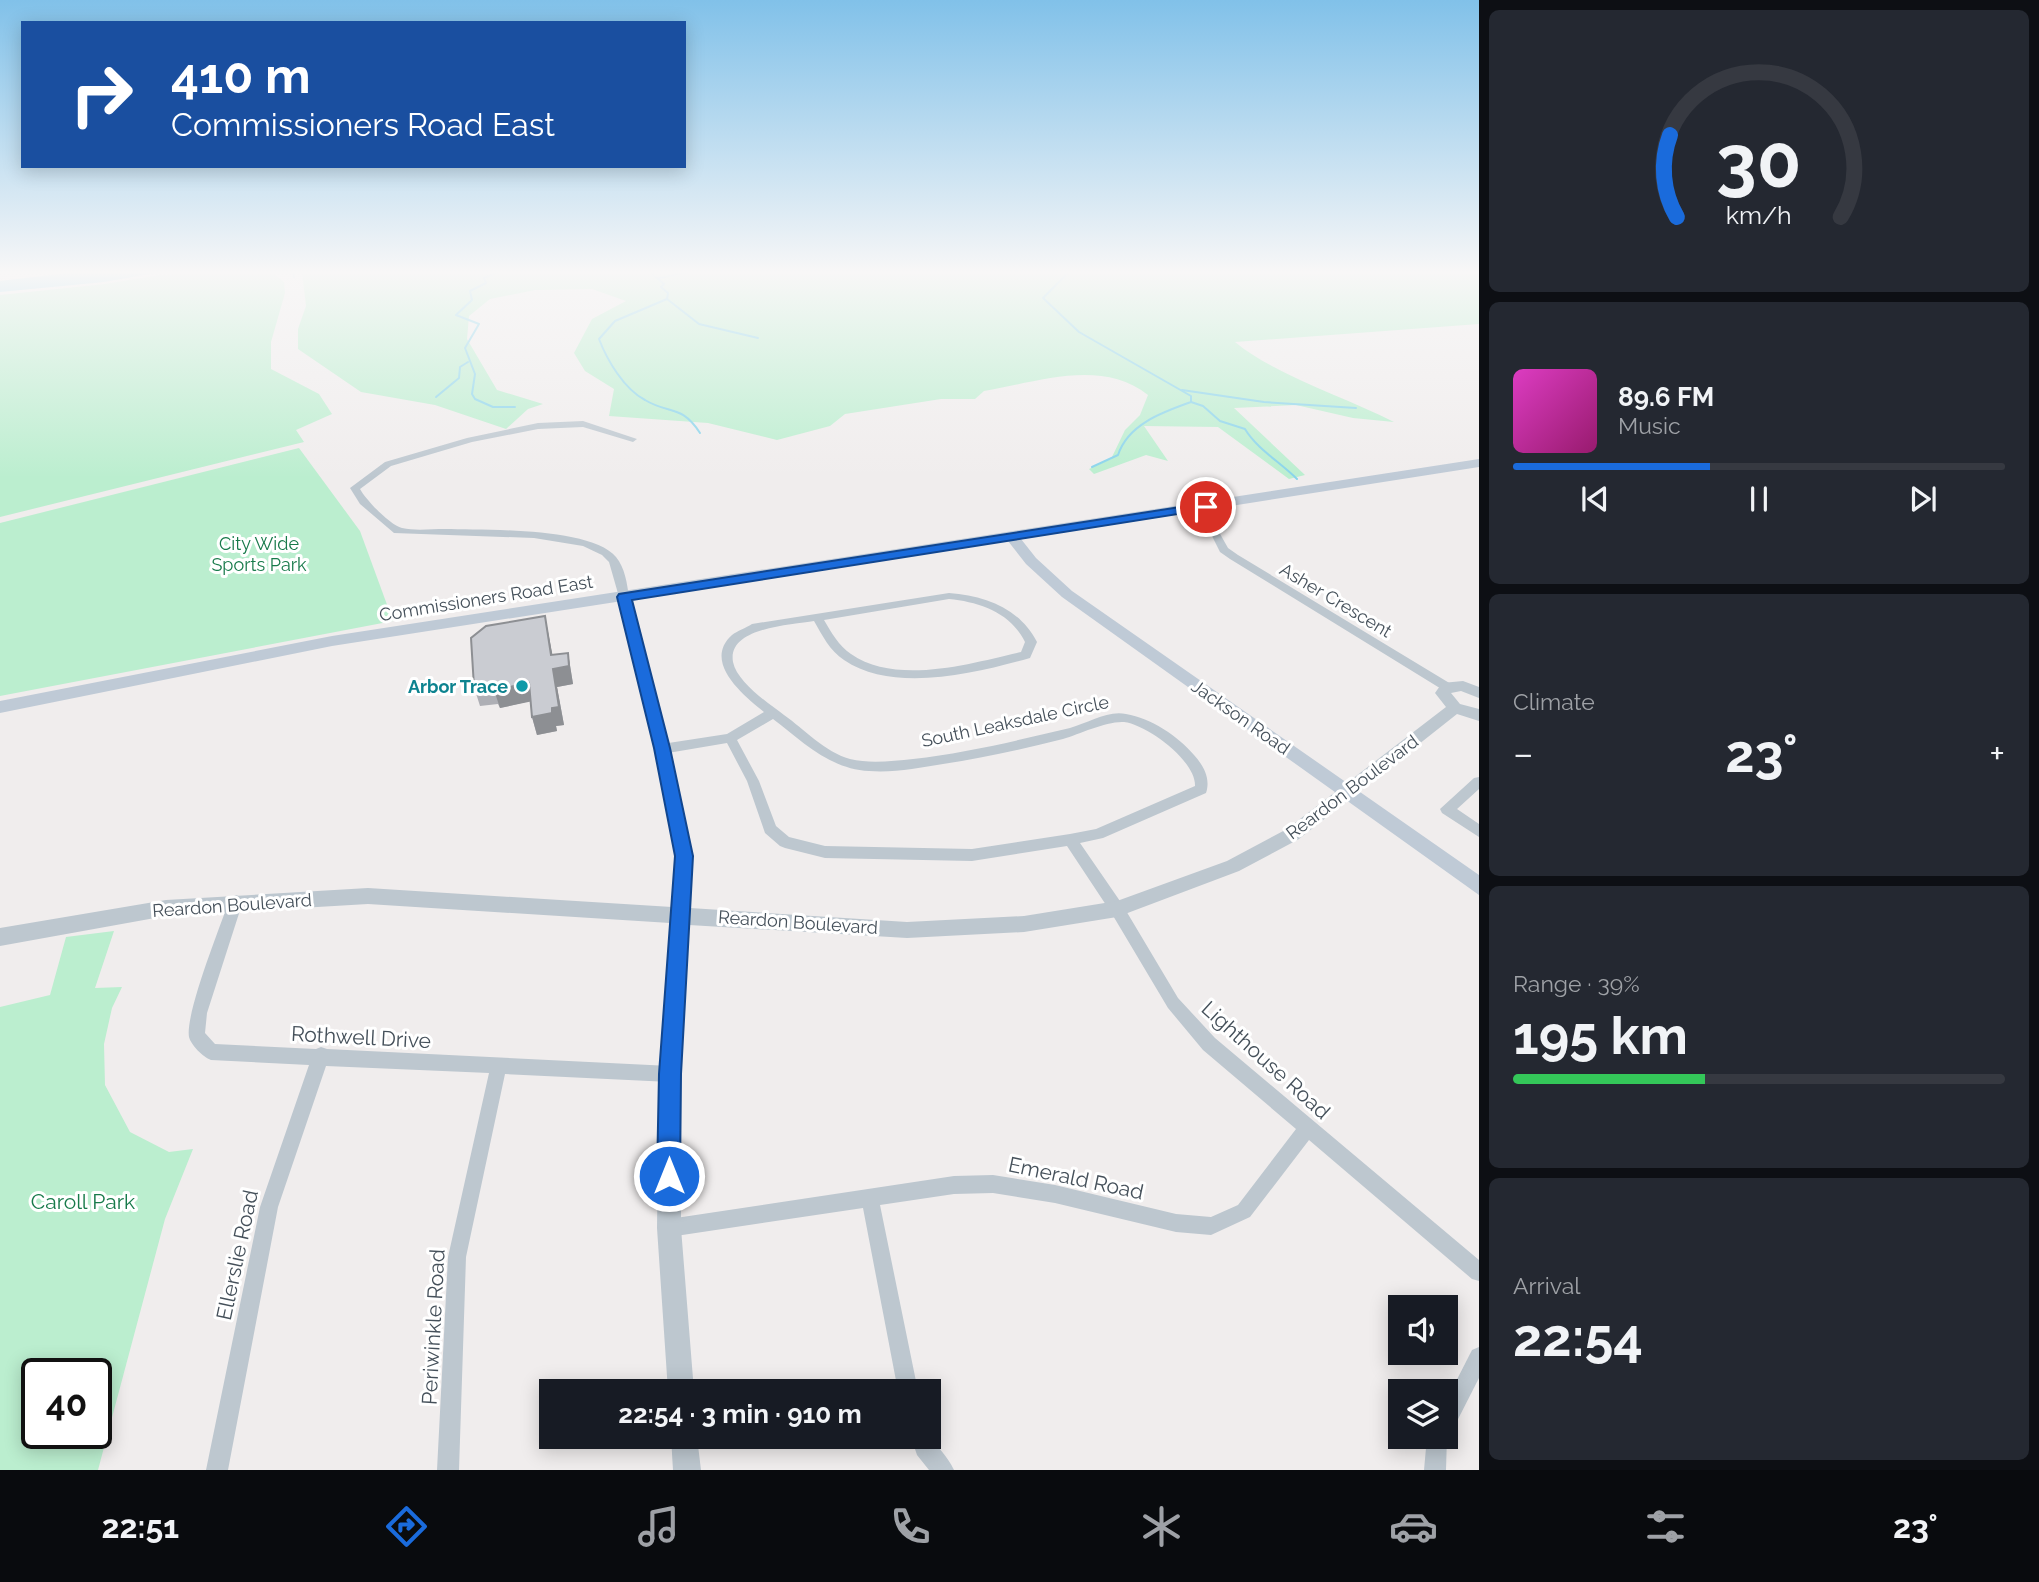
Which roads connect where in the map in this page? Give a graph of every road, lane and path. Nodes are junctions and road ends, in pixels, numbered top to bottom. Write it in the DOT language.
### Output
graph roads {
  1 [pos="633,439"];
  2 [pos="1479,463"];
  3 [pos="1216,534"];
  4 [pos="1013,538"];
  5 [pos="624,597"];
  6 [pos="818,618"];
  7 [pos="1447,687"];
  8 [pos="1479,693"];
  9 [pos="0,707"];
  10 [pos="1455,708"];
  11 [pos="773,713"];
  12 [pos="1479,715"];
  13 [pos="730,738"];
  14 [pos="662,748"];
  15 [pos="1479,782"];
  16 [pos="1348,792"];
  17 [pos="1479,831"];
  18 [pos="1070,840"];
  19 [pos="1479,886"];
  20 [pos="236,901"];
  21 [pos="1117,909"];
  22 [pos="681,914"];
  23 [pos="0,937"];
  24 [pos="321,1055"];
  25 [pos="499,1065"];
  26 [pos="670,1074"];
  27 [pos="1307,1129"];
  28 [pos="870,1200"];
  29 [pos="669,1228"];
  30 [pos="1479,1272"];
  31 [pos="1479,1357"];
  32 [pos="680,1379"];
  33 [pos="906,1379"];
  34 [pos="1458,1398"];
  35 [pos="685,1449"];
  36 [pos="925,1449"];
  37 [pos="1436,1449"];
  38 [pos="216,1470"];
  39 [pos="448,1470"];
  40 [pos="687,1470"];
  41 [pos="943,1470"];
  42 [pos="1435,1470"];
  1 -- 5 [label="street"];
  2 -- 4 [label="main road, Commissioners Road East"];
  3 -- 7 [label="street, Asher Crescent"];
  4 -- 5 [label="main road, Commissioners Road East"];
  4 -- 16 [label="main road, Jackson Road"];
  5 -- 9 [label="main road, Commissioners Road East"];
  5 -- 14 [label="street"];
  6 -- 6 [label="street"];
  6 -- 11 [label="street"];
  7 -- 8 [label="street"];
  7 -- 10 [label="street"];
  10 -- 12 [label="street"];
  10 -- 16 [label="street, Reardon Boulevard"];
  11 -- 13 [label="street"];
  11 -- 18 [label="street, South Leaksdale Circle"];
  13 -- 14 [label="street"];
  13 -- 18 [label="street, South Leaksdale Circle"];
  14 -- 22 [label="street"];
  15 -- 17 [label="street"];
  16 -- 19 [label="main road, Jackson Road"];
  16 -- 21 [label="street, Reardon Boulevard"];
  18 -- 21 [label="street, Lighthouse Road"];
  20 -- 22 [label="street, Reardon Boulevard"];
  20 -- 23 [label="street, Reardon Boulevard"];
  20 -- 24 [label="street, Rothwell Drive"];
  21 -- 22 [label="street, Reardon Boulevard"];
  21 -- 27 [label="street, Lighthouse Road"];
  22 -- 26 [label="street"];
  24 -- 25 [label="street, Rothwell Drive"];
  24 -- 38 [label="street, Ellerslie Road"];
  25 -- 26 [label="street, Rothwell Drive"];
  25 -- 39 [label="street, Periwinkle Road"];
  26 -- 29 [label="street"];
  27 -- 28 [label="street, Emerald Road"];
  27 -- 30 [label="street, Lighthouse Road"];
  28 -- 29 [label="street, Emerald Road"];
  28 -- 33 [label="street"];
  29 -- 32 [label="street"];
  31 -- 34 [label="street"];
  35 -- 40 [label="street"];
  36 -- 41 [label="street"];
  37 -- 42 [label="street"];
}
